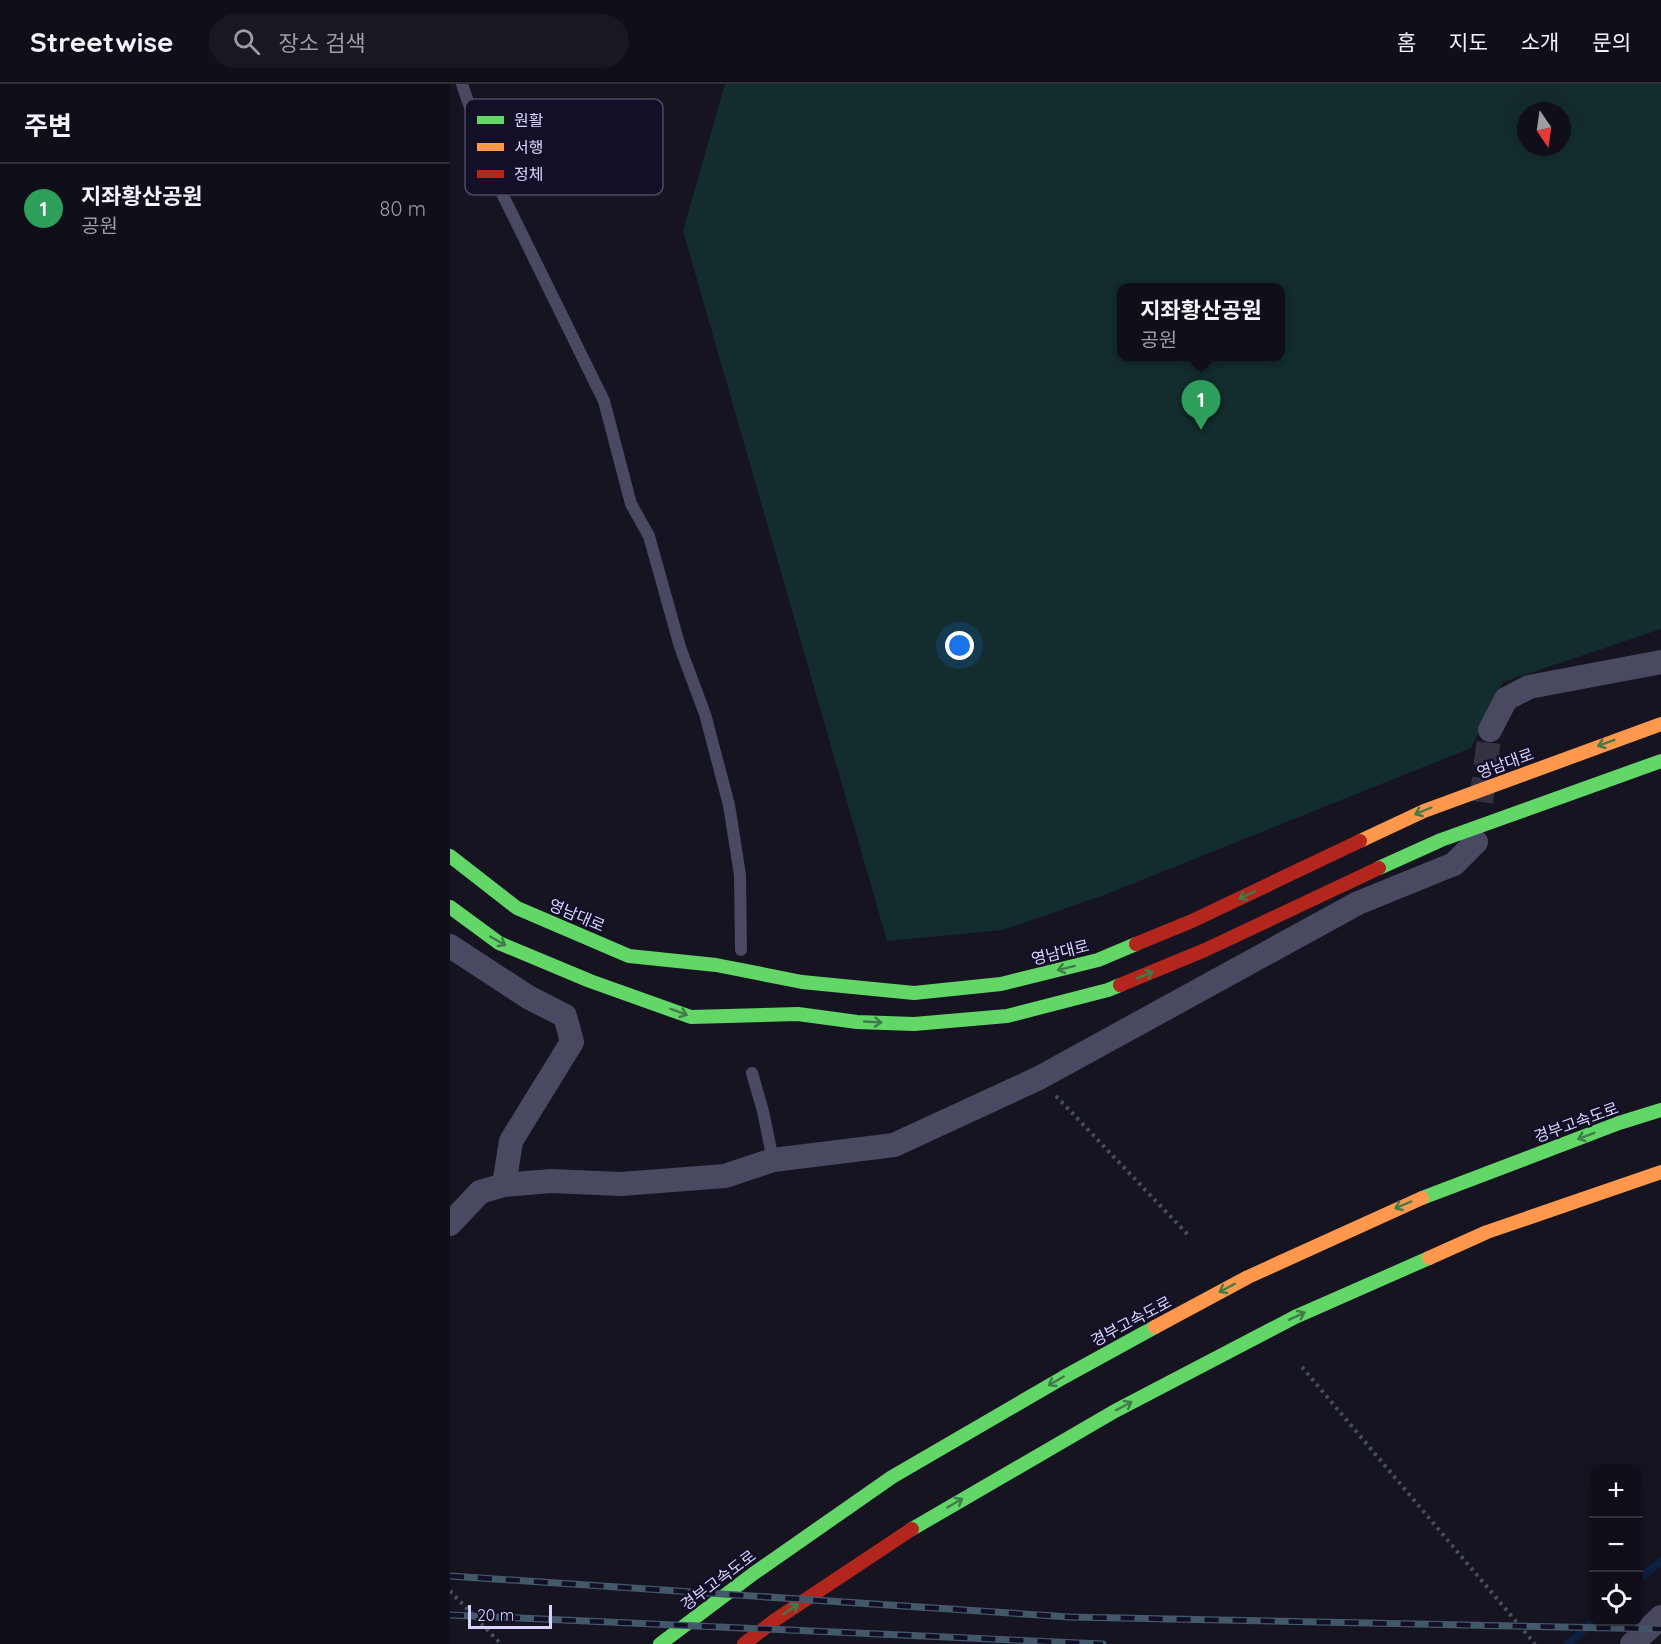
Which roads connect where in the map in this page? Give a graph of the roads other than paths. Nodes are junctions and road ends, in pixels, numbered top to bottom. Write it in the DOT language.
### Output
graph roads {
  1 [pos="462,84"];
  2 [pos="467,99"];
  3 [pos="503,195"];
  4 [pos="1661,663"];
  5 [pos="1661,724"];
  6 [pos="1490,730"];
  7 [pos="1661,761"];
  8 [pos="1476,842"];
  9 [pos="450,856"];
  10 [pos="450,907"];
  11 [pos="450,946"];
  12 [pos="741,950"];
  13 [pos="752,1073"];
  14 [pos="1661,1110"];
  15 [pos="773,1160"];
  16 [pos="1661,1172"];
  17 [pos="504,1185"];
  18 [pos="450,1224"];
  19 [pos="1661,1617"];
  20 [pos="660,1644"];
  21 [pos="744,1644"];
  22 [pos="1632,1644"];
  1 -- 2 [label="lane"];
  3 -- 12 [label="lane"];
  4 -- 6 [label="street"];
  5 -- 9 [label="main road, 영남대로, one-way"];
  10 -- 7 [label="main road, one-way"];
  8 -- 15 [label="street"];
  11 -- 17 [label="street"];
  13 -- 15 [label="lane"];
  14 -- 20 [label="main road, 경부고속도로, one-way"];
  15 -- 17 [label="street"];
  21 -- 16 [label="main road, one-way"];
  17 -- 18 [label="street"];
  19 -- 22 [label="street"];
}
